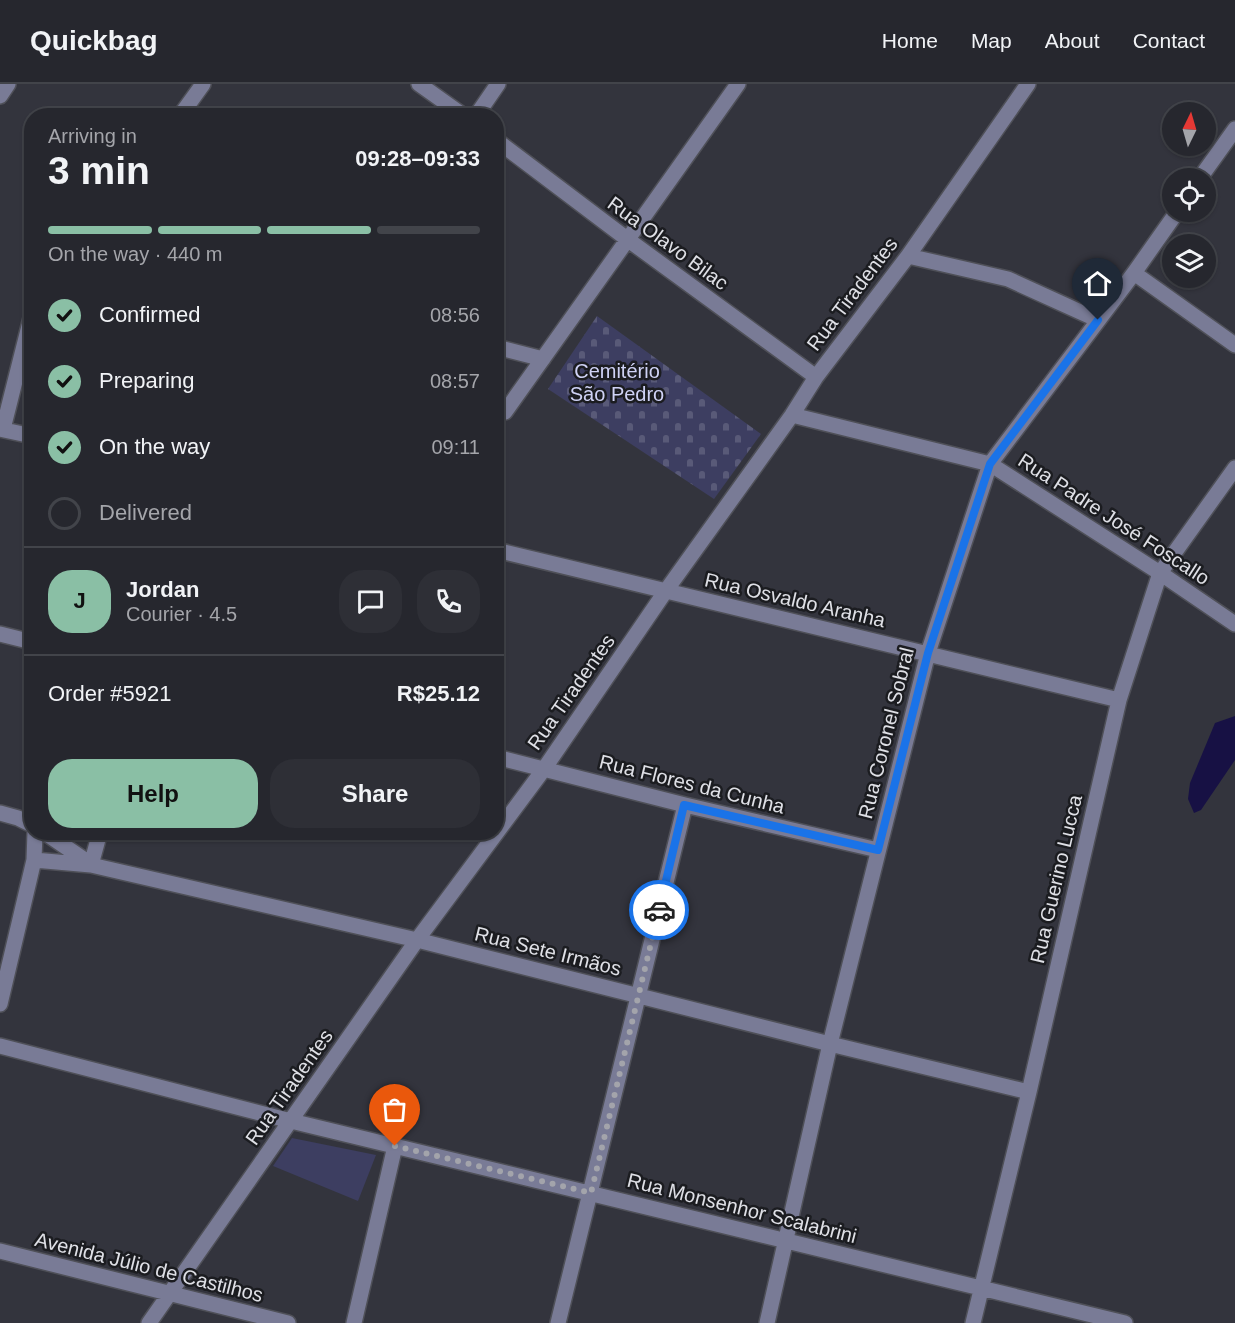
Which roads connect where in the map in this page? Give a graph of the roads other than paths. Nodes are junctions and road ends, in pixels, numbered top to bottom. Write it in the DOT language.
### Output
graph roads {
  1 [pos="8,84"];
  2 [pos="203,84"];
  3 [pos="419,84"];
  4 [pos="498,84"];
  5 [pos="738,84"];
  6 [pos="1028,84"];
  7 [pos="0,96"];
  8 [pos="186,108"];
  9 [pos="453,108"];
  10 [pos="482,108"];
  11 [pos="1235,129"];
  12 [pos="504,146"];
  13 [pos="1207,168"];
  14 [pos="1170,222"];
  15 [pos="627,239"];
  16 [pos="908,256"];
  17 [pos="1134,273"];
  18 [pos="1098,320"];
  19 [pos="24,344"];
  20 [pos="1235,345"];
  21 [pos="504,349"];
  22 [pos="543,359"];
  23 [pos="816,378"];
  24 [pos="505,412"];
  25 [pos="792,415"];
  26 [pos="1,429"];
  27 [pos="24,434"];
  28 [pos="990,464"];
  29 [pos="1235,468"];
  30 [pos="504,552"];
  31 [pos="1160,573"];
  32 [pos="665,592"];
  33 [pos="1235,624"];
  34 [pos="0,634"];
  35 [pos="24,640"];
  36 [pos="928,653"];
  37 [pos="1119,700"];
  38 [pos="504,759"];
  39 [pos="544,769"];
  40 [pos="684,805"];
  41 [pos="0,813"];
  42 [pos="24,821"];
  43 [pos="504,823"];
  44 [pos="35,840"];
  45 [pos="55,840"];
  46 [pos="98,840"];
  47 [pos="491,840"];
  48 [pos="878,850"];
  49 [pos="34,860"];
  50 [pos="91,865"];
  51 [pos="417,940"];
  52 [pos="638,995"];
  53 [pos="0,1004"];
  54 [pos="830,1044"];
  55 [pos="0,1046"];
  56 [pos="1029,1092"];
  57 [pos="291,1121"];
  58 [pos="395,1146"];
  59 [pos="591,1193"];
  60 [pos="786,1240"];
  61 [pos="0,1251"];
  62 [pos="982,1288"];
  63 [pos="169,1294"];
  64 [pos="149,1323"];
  65 [pos="288,1323"];
  66 [pos="354,1323"];
  67 [pos="558,1323"];
  68 [pos="767,1323"];
  69 [pos="973,1323"];
  70 [pos="1125,1323"];
  1 -- 7 [label="street"];
  2 -- 8 [label="street"];
  3 -- 9 [label="street"];
  4 -- 10 [label="street"];
  5 -- 15 [label="street"];
  6 -- 16 [label="street, Rua Tiradentes"];
  11 -- 13 [label="street"];
  12 -- 15 [label="street, Rua Olavo Bilac"];
  14 -- 17 [label="street, Rua Coronel Sobral"];
  15 -- 22 [label="street"];
  15 -- 23 [label="street, Rua Olavo Bilac"];
  16 -- 18 [label="street"];
  16 -- 23 [label="street, Rua Tiradentes"];
  17 -- 18 [label="street, Rua Coronel Sobral"];
  17 -- 20 [label="street"];
  18 -- 28 [label="street, Rua Coronel Sobral"];
  19 -- 26 [label="street"];
  21 -- 22 [label="street"];
  22 -- 24 [label="street"];
  23 -- 25 [label="street, Rua Tiradentes"];
  25 -- 28 [label="street, Rua Padre José Foscallo"];
  25 -- 32 [label="street, Rua Tiradentes"];
  26 -- 27 [label="street"];
  28 -- 31 [label="street, Rua Padre José Foscallo"];
  28 -- 36 [label="street, Rua Coronel Sobral"];
  29 -- 31 [label="street, Rua Guerino Lucca"];
  30 -- 32 [label="street, Rua Osvaldo Aranha"];
  31 -- 33 [label="street, Rua Padre José Foscallo"];
  31 -- 37 [label="street, Rua Guerino Lucca"];
  32 -- 36 [label="street, Rua Osvaldo Aranha"];
  32 -- 39 [label="street, Rua Tiradentes"];
  34 -- 35 [label="street"];
  36 -- 37 [label="street, Rua Osvaldo Aranha"];
  36 -- 48 [label="street, Rua Coronel Sobral"];
  37 -- 56 [label="street, Rua Guerino Lucca"];
  38 -- 39 [label="street, Rua Flores da Cunha"];
  39 -- 40 [label="street, Rua Flores da Cunha"];
  39 -- 43 [label="street, Rua Tiradentes"];
  40 -- 48 [label="street, Rua Flores da Cunha"];
  40 -- 52 [label="street"];
  41 -- 42 [label="street"];
  44 -- 49 [label="street"];
  45 -- 50 [label="street"];
  46 -- 50 [label="street"];
  47 -- 51 [label="street, Rua Tiradentes"];
  48 -- 54 [label="street, Rua Coronel Sobral"];
  49 -- 50 [label="street"];
  49 -- 53 [label="street"];
  50 -- 51 [label="street, Rua Sete Irmãos"];
  51 -- 52 [label="street, Rua Sete Irmãos"];
  51 -- 57 [label="street, Rua Tiradentes"];
  52 -- 54 [label="street, Rua Sete Irmãos"];
  52 -- 59 [label="street"];
  54 -- 56 [label="street, Rua Sete Irmãos"];
  54 -- 60 [label="street, Rua Coronel Sobral"];
  55 -- 57 [label="street, Rua Monsenhor Scalabrini"];
  56 -- 62 [label="street, Rua Guerino Lucca"];
  57 -- 58 [label="street, Rua Monsenhor Scalabrini"];
  57 -- 63 [label="street, Rua Tiradentes"];
  58 -- 59 [label="street, Rua Monsenhor Scalabrini"];
  58 -- 66 [label="street"];
  59 -- 60 [label="street, Rua Monsenhor Scalabrini"];
  59 -- 67 [label="street"];
  60 -- 62 [label="street, Rua Monsenhor Scalabrini"];
  60 -- 68 [label="street, Rua Coronel Sobral"];
  61 -- 63 [label="street, Avenida Júlio de Castilhos"];
  62 -- 69 [label="street, Rua Guerino Lucca"];
  62 -- 70 [label="street, Rua Monsenhor Scalabrini"];
  63 -- 64 [label="street, Rua Tiradentes"];
  63 -- 65 [label="street, Avenida Júlio de Castilhos"];
}
